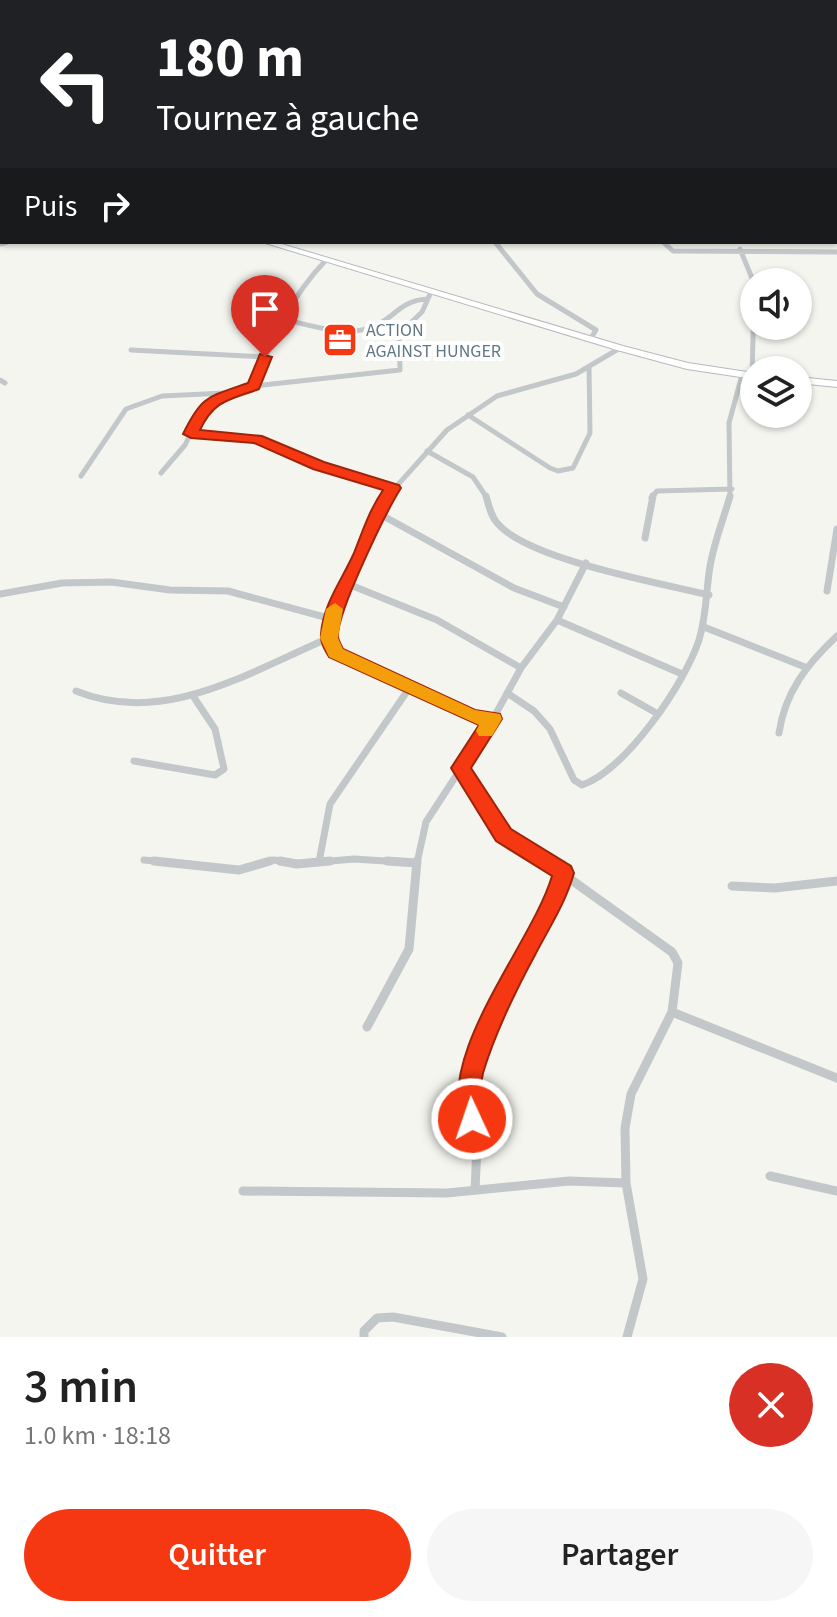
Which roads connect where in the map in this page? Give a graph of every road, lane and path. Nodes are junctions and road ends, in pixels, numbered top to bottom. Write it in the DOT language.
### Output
graph roads {
  1 [pos="273,244"];
  2 [pos="497,244"];
  3 [pos="665,244"];
  4 [pos="773,244"];
  5 [pos="740,249"];
  6 [pos="775,250"];
  7 [pos="837,252"];
  8 [pos="326,260"];
  9 [pos="748,268"];
  10 [pos="429,296"];
  11 [pos="278,318"];
  12 [pos="591,338"];
  13 [pos="620,348"];
  14 [pos="131,350"];
  15 [pos="265,357"];
  16 [pos="589,367"];
  17 [pos="740,374"];
  18 [pos="812,381"];
  19 [pos="837,384"];
  20 [pos="254,386"];
  21 [pos="236,392"];
  22 [pos="740,397"];
  23 [pos="468,415"];
  24 [pos="191,434"];
  25 [pos="427,451"];
  26 [pos="161,473"];
  27 [pos="81,476"];
  28 [pos="393,488"];
  29 [pos="732,489"];
  30 [pos="376,512"];
  31 [pos="837,529"];
  32 [pos="645,538"];
  33 [pos="586,563"];
  34 [pos="348,584"];
  35 [pos="827,591"];
  36 [pos="0,594"];
  37 [pos="709,595"];
  38 [pos="564,607"];
  39 [pos="332,619"];
  40 [pos="557,620"];
  41 [pos="704,627"];
  42 [pos="837,636"];
  43 [pos="329,638"];
  44 [pos="805,667"];
  45 [pos="521,668"];
  46 [pos="682,674"];
  47 [pos="410,687"];
  48 [pos="76,691"];
  49 [pos="507,693"];
  50 [pos="621,693"];
  51 [pos="193,696"];
  52 [pos="658,714"];
  53 [pos="493,719"];
  54 [pos="779,733"];
  55 [pos="134,761"];
  56 [pos="461,768"];
  57 [pos="144,860"];
  58 [pos="319,862"];
  59 [pos="417,863"];
  60 [pos="564,873"];
  61 [pos="837,881"];
  62 [pos="732,886"];
  63 [pos="672,1012"];
  64 [pos="367,1027"];
  65 [pos="837,1078"];
  66 [pos="770,1176"];
  67 [pos="626,1183"];
  68 [pos="475,1190"];
  69 [pos="243,1191"];
  70 [pos="837,1191"];
  71 [pos="364,1337"];
  72 [pos="502,1337"];
  73 [pos="627,1337"];
  1 -- 8 [label="highway"];
  2 -- 12 [label="street"];
  3 -- 5 [label="street"];
  4 -- 6 [label="street"];
  5 -- 6 [label="street"];
  5 -- 9 [label="street"];
  6 -- 7 [label="street"];
  8 -- 10 [label="highway"];
  8 -- 11 [label="street"];
  10 -- 11 [label="street"];
  10 -- 12 [label="highway"];
  10 -- 20 [label="street"];
  11 -- 15 [label="street"];
  12 -- 13 [label="highway"];
  13 -- 16 [label="street"];
  13 -- 17 [label="highway"];
  14 -- 15 [label="street"];
  15 -- 20 [label="street"];
  16 -- 23 [label="street"];
  16 -- 23 [label="street"];
  18 -- 19 [label="highway"];
  20 -- 21 [label="street"];
  21 -- 24 [label="street"];
  21 -- 27 [label="street"];
  22 -- 29 [label="street"];
  23 -- 25 [label="street"];
  24 -- 26 [label="street"];
  24 -- 28 [label="street"];
  25 -- 28 [label="street"];
  25 -- 33 [label="street"];
  28 -- 30 [label="street"];
  29 -- 32 [label="street"];
  29 -- 37 [label="street"];
  30 -- 34 [label="street"];
  30 -- 38 [label="street"];
  31 -- 35 [label="street"];
  33 -- 37 [label="street"];
  33 -- 38 [label="street"];
  34 -- 39 [label="street"];
  34 -- 45 [label="street"];
  36 -- 39 [label="street"];
  37 -- 41 [label="street"];
  38 -- 40 [label="street"];
  39 -- 43 [label="street"];
  40 -- 45 [label="street"];
  40 -- 46 [label="street"];
  41 -- 44 [label="street"];
  41 -- 46 [label="street"];
  42 -- 44 [label="street"];
  43 -- 47 [label="street"];
  43 -- 51 [label="street"];
  44 -- 54 [label="street"];
  45 -- 49 [label="street"];
  46 -- 52 [label="street"];
  47 -- 53 [label="street"];
  47 -- 58 [label="street"];
  48 -- 51 [label="street"];
  49 -- 52 [label="street"];
  49 -- 53 [label="street"];
  50 -- 52 [label="street"];
  51 -- 55 [label="street"];
  53 -- 56 [label="street"];
  56 -- 59 [label="street"];
  56 -- 60 [label="street"];
  57 -- 58 [label="street"];
  58 -- 59 [label="street"];
  59 -- 64 [label="street"];
  60 -- 63 [label="street"];
  60 -- 68 [label="street"];
  61 -- 62 [label="street"];
  63 -- 65 [label="street"];
  63 -- 67 [label="street"];
  66 -- 70 [label="street"];
  67 -- 68 [label="street"];
  67 -- 73 [label="street"];
  68 -- 69 [label="street"];
  71 -- 72 [label="street"];
}
